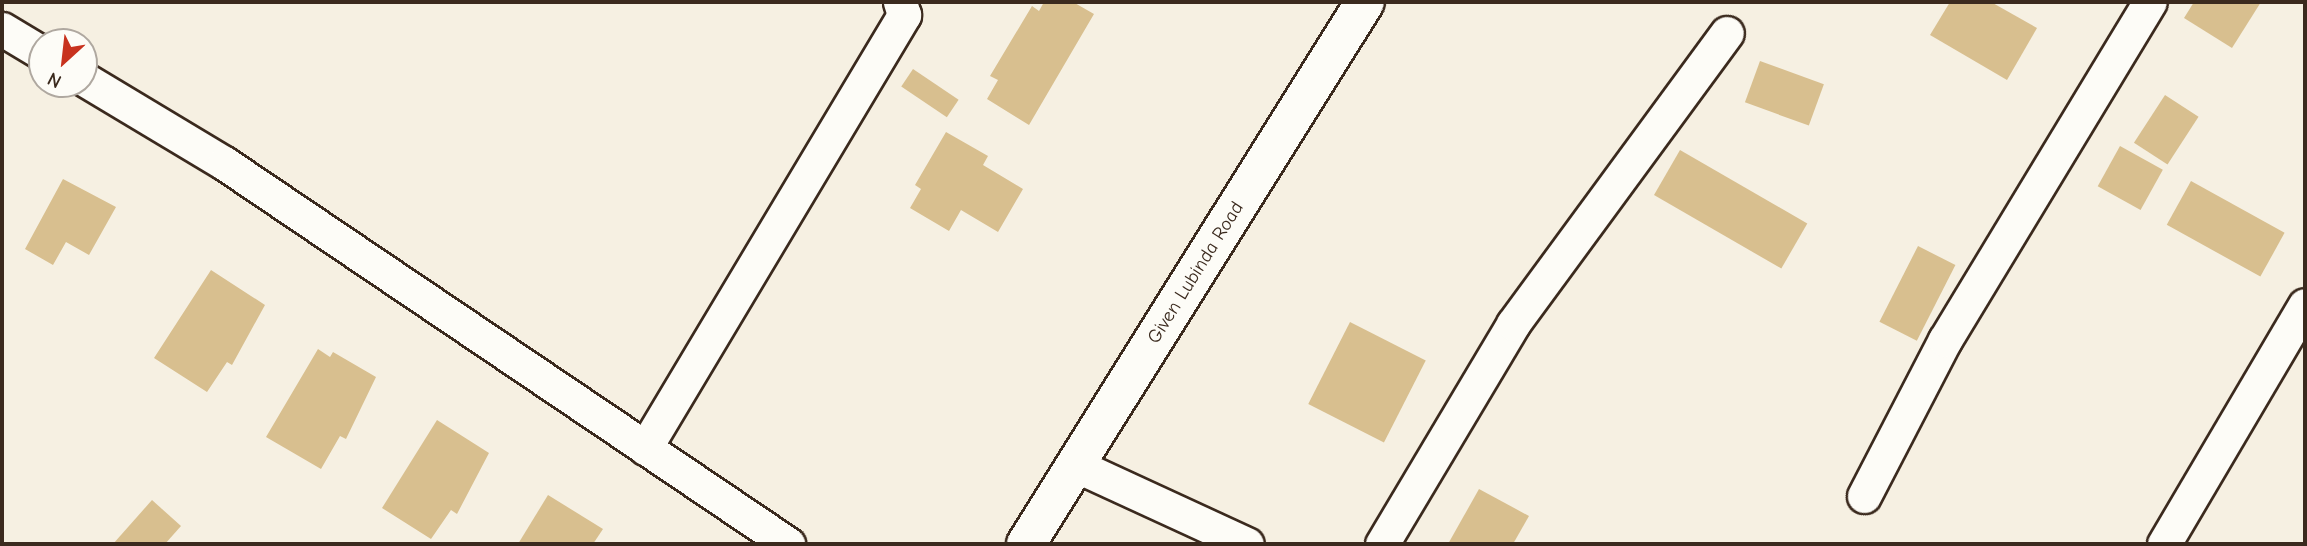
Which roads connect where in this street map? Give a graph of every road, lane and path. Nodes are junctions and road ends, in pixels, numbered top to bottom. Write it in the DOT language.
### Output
graph roads {
  1 [pos="900,2"];
  2 [pos="1365,2"];
  3 [pos="2150,2"];
  4 [pos="2,29"];
  5 [pos="1727,33"];
  6 [pos="28,45"];
  7 [pos="98,87"];
  8 [pos="2305,305"];
  9 [pos="645,448"];
  10 [pos="1075,465"];
  11 [pos="1864,496"];
  12 [pos="788,544"];
  13 [pos="1026,544"];
  14 [pos="1247,544"];
  15 [pos="1382,544"];
  16 [pos="2164,544"];
  1 -- 9 [label="street"];
  2 -- 10 [label="street, Given Lubinda Road"];
  3 -- 11 [label="street"];
  4 -- 6 [label="street"];
  5 -- 15 [label="street"];
  7 -- 9 [label="street"];
  8 -- 16 [label="street"];
  9 -- 12 [label="street"];
  10 -- 13 [label="street, Given Lubinda Road"];
  10 -- 14 [label="street"];
}
